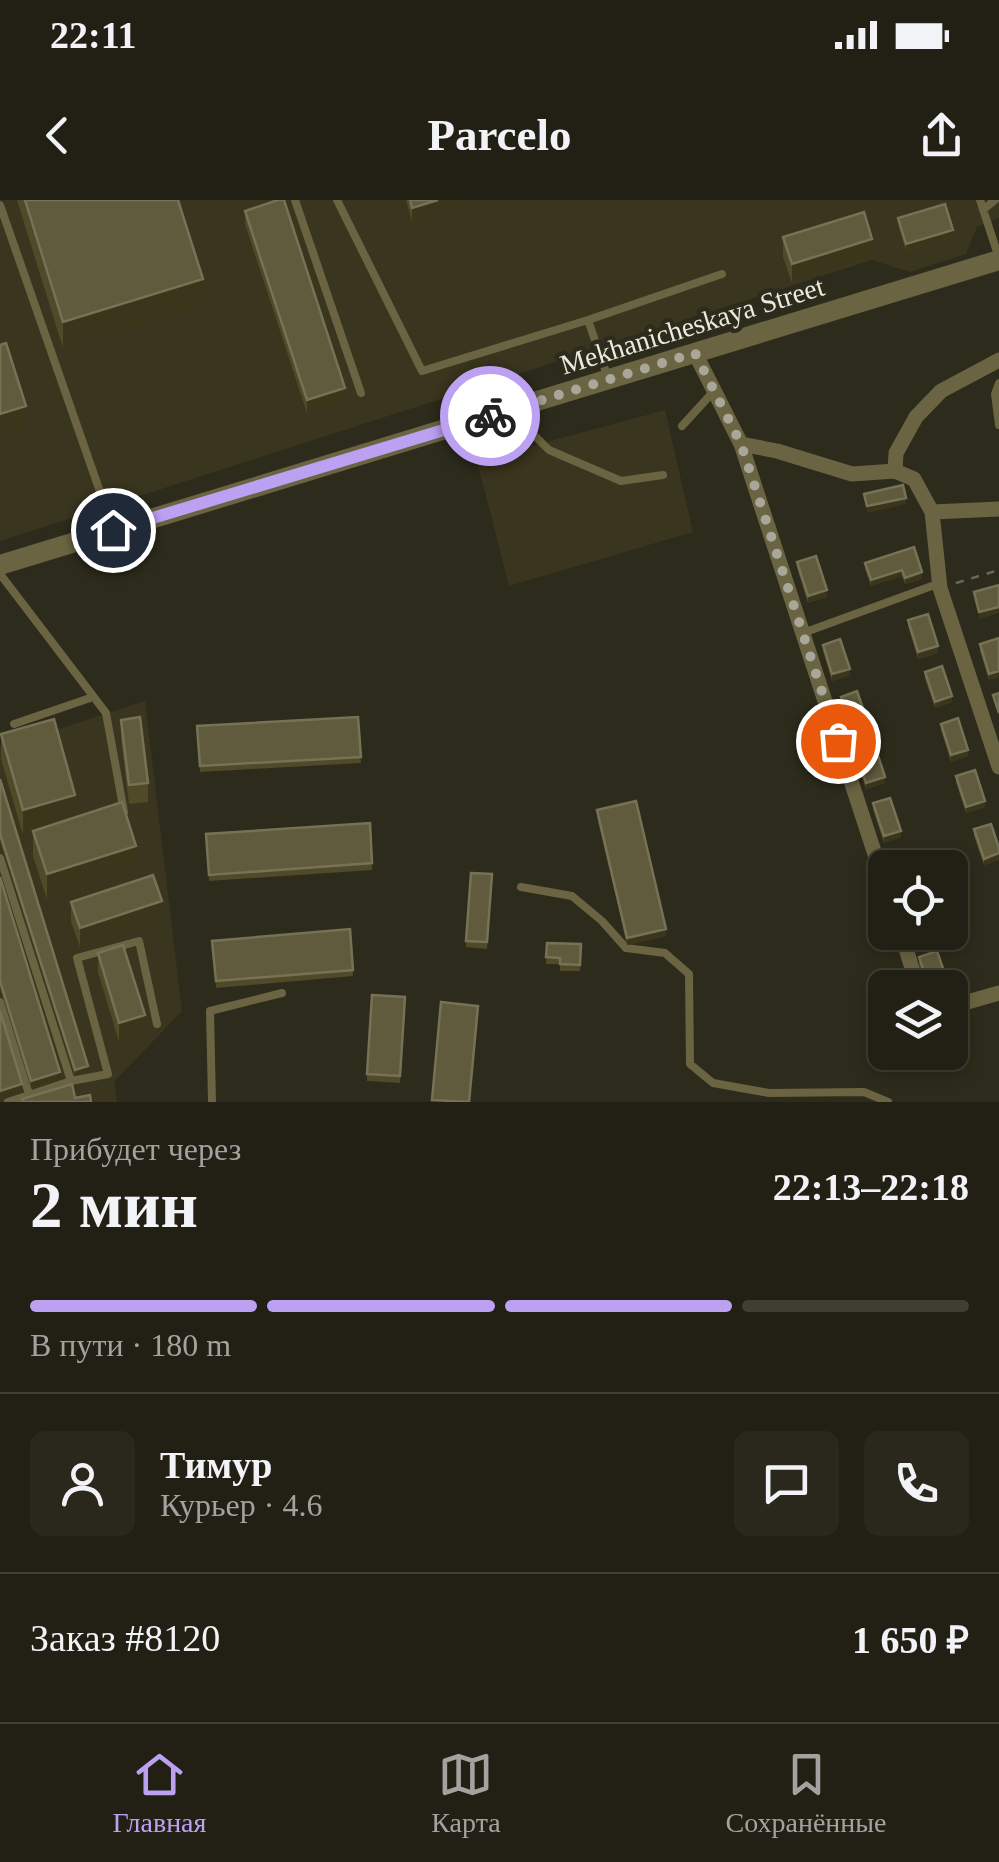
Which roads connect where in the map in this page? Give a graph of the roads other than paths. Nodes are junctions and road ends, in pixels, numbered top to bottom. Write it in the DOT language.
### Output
graph roads {
  1 [pos="294,200"];
  2 [pos="337,200"];
  3 [pos="980,200"];
  4 [pos="995,200"];
  5 [pos="0,204"];
  6 [pos="983,210"];
  7 [pos="999,259"];
  8 [pos="722,274"];
  9 [pos="588,320"];
  10 [pos="695,353"];
  11 [pos="999,360"];
  12 [pos="608,380"];
  13 [pos="999,383"];
  14 [pos="714,391"];
  15 [pos="361,394"];
  16 [pos="508,410"];
  17 [pos="999,425"];
  18 [pos="682,426"];
  19 [pos="741,444"];
  20 [pos="895,471"];
  21 [pos="663,475"];
  22 [pos="999,509"];
  23 [pos="932,512"];
  24 [pos="113,530"];
  25 [pos="0,565"];
  26 [pos="0,574"];
  27 [pos="940,586"];
  28 [pos="803,633"];
  29 [pos="94,697"];
  30 [pos="14,724"];
  31 [pos="999,766"];
  32 [pos="106,818"];
  33 [pos="874,850"];
  34 [pos="0,858"];
  35 [pos="521,887"];
  36 [pos="999,992"];
  37 [pos="282,993"];
  38 [pos="968,1001"];
  39 [pos="0,1002"];
  40 [pos="158,1024"];
  41 [pos="72,1081"];
  42 [pos="29,1094"];
  43 [pos="8,1102"];
  44 [pos="212,1102"];
  45 [pos="888,1102"];
  1 -- 15 [label="lane"];
  2 -- 9 [label="lane"];
  3 -- 6 [label="lane"];
  4 -- 6 [label="lane"];
  5 -- 24 [label="lane"];
  6 -- 7 [label="lane"];
  7 -- 10 [label="street, Mekhanicheskaya Street"];
  8 -- 9 [label="lane"];
  9 -- 12 [label="lane"];
  10 -- 12 [label="street, Mekhanicheskaya Street"];
  10 -- 14 [label="street"];
  11 -- 20 [label="street"];
  12 -- 16 [label="street, Mekhanicheskaya Street"];
  13 -- 17 [label="lane"];
  14 -- 18 [label="lane"];
  14 -- 19 [label="street"];
  16 -- 21 [label="lane"];
  16 -- 24 [label="street, Mekhanicheskaya Street"];
  19 -- 20 [label="street"];
  19 -- 28 [label="street"];
  20 -- 23 [label="street"];
  22 -- 23 [label="street"];
  23 -- 27 [label="street"];
  24 -- 25 [label="street, Mekhanicheskaya Street"];
  26 -- 29 [label="lane"];
  27 -- 28 [label="lane"];
  27 -- 31 [label="street"];
  28 -- 33 [label="street"];
  29 -- 30 [label="lane"];
  29 -- 32 [label="lane"];
  34 -- 41 [label="lane"];
  35 -- 45 [label="lane"];
  36 -- 38 [label="street"];
  37 -- 44 [label="lane"];
  39 -- 42 [label="lane"];
  40 -- 41 [label="lane"];
  41 -- 42 [label="lane"];
  42 -- 43 [label="lane"];
}
